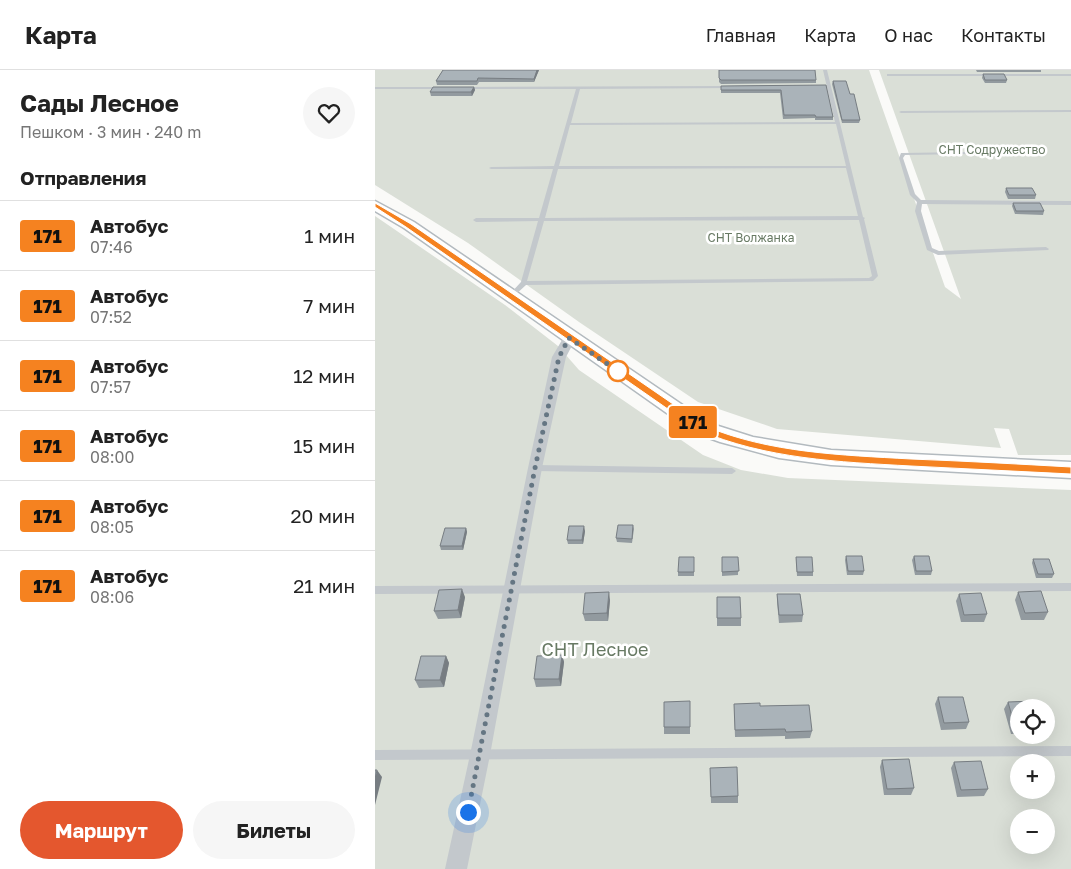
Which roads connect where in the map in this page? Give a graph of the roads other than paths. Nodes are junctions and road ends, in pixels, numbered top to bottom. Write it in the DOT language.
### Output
graph roads {
  1 [pos="825,70"];
  2 [pos="888,75"];
  3 [pos="1071,75"];
  4 [pos="819,86"];
  5 [pos="829,86"];
  6 [pos="733,87"];
  7 [pos="375,88"];
  8 [pos="443,88"];
  9 [pos="462,88"];
  10 [pos="578,88"];
  11 [pos="1071,111"];
  12 [pos="901,112"];
  13 [pos="838,123"];
  14 [pos="568,124"];
  15 [pos="966,153"];
  16 [pos="849,167"];
  17 [pos="491,168"];
  18 [pos="556,168"];
  19 [pos="920,202"];
  20 [pos="1071,203"];
  21 [pos="375,206"];
  22 [pos="862,218"];
  23 [pos="476,220"];
  24 [pos="542,220"];
  25 [pos="1046,249"];
  26 [pos="524,282"];
  27 [pos="511,296"];
  28 [pos="569,338"];
  29 [pos="535,468"];
  30 [pos="1071,470"];
  31 [pos="732,471"];
  32 [pos="1071,587"];
  33 [pos="512,588"];
  34 [pos="375,590"];
  35 [pos="1071,751"];
  36 [pos="375,755"];
  37 [pos="480,755"];
  38 [pos="456,869"];
  1 -- 5 [label="lane"];
  2 -- 3 [label="lane"];
  4 -- 5 [label="lane"];
  5 -- 13 [label="lane"];
  6 -- 10 [label="lane"];
  7 -- 8 [label="lane"];
  9 -- 10 [label="lane"];
  10 -- 14 [label="lane"];
  11 -- 12 [label="lane"];
  13 -- 14 [label="lane"];
  13 -- 16 [label="lane"];
  14 -- 18 [label="lane"];
  15 -- 19 [label="lane"];
  16 -- 18 [label="lane"];
  16 -- 22 [label="lane"];
  17 -- 18 [label="lane"];
  18 -- 24 [label="lane"];
  19 -- 20 [label="lane"];
  19 -- 25 [label="lane"];
  21 -- 27 [label="street"];
  22 -- 24 [label="lane"];
  22 -- 26 [label="lane"];
  23 -- 24 [label="lane"];
  24 -- 26 [label="lane"];
  26 -- 27 [label="lane"];
  27 -- 28 [label="street"];
  28 -- 29 [label="street"];
  28 -- 30 [label="street"];
  29 -- 31 [label="lane"];
  29 -- 33 [label="street"];
  32 -- 33 [label="lane"];
  33 -- 34 [label="lane"];
  33 -- 37 [label="street"];
  35 -- 37 [label="lane"];
  36 -- 37 [label="lane"];
  37 -- 38 [label="street"];
}
